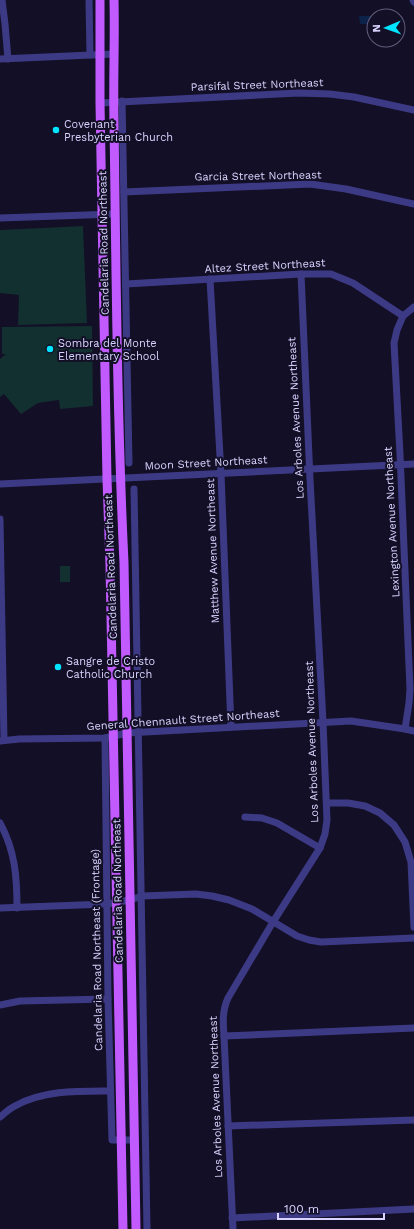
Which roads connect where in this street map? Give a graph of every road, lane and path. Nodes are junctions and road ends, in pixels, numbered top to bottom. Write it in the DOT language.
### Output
graph roads {
  1 [pos="2,0"];
  2 [pos="89,0"];
  3 [pos="100,0"];
  4 [pos="114,0"];
  5 [pos="114,54"];
  6 [pos="90,55"];
  7 [pos="101,55"];
  8 [pos="4,59"];
  9 [pos="118,102"];
  10 [pos="100,103"];
  11 [pos="414,110"];
  12 [pos="124,192"];
  13 [pos="414,204"];
  14 [pos="102,214"];
  15 [pos="116,214"];
  16 [pos="0,218"];
  17 [pos="301,274"];
  18 [pos="210,279"];
  19 [pos="126,284"];
  20 [pos="414,307"];
  21 [pos="403,316"];
  22 [pos="129,463"];
  23 [pos="414,464"];
  24 [pos="401,465"];
  25 [pos="310,470"];
  26 [pos="221,474"];
  27 [pos="106,479"];
  28 [pos="120,479"];
  29 [pos="0,484"];
  30 [pos="134,489"];
  31 [pos="0,519"];
  32 [pos="323,722"];
  33 [pos="231,727"];
  34 [pos="405,729"];
  35 [pos="414,731"];
  36 [pos="139,732"];
  37 [pos="127,733"];
  38 [pos="109,737"];
  39 [pos="2,741"];
  40 [pos="327,803"];
  41 [pos="245,817"];
  42 [pos="0,822"];
  43 [pos="320,848"];
  44 [pos="142,896"];
  45 [pos="130,900"];
  46 [pos="117,901"];
  47 [pos="107,904"];
  48 [pos="0,908"];
  49 [pos="17,908"];
  50 [pos="273,922"];
  51 [pos="414,927"];
  52 [pos="414,938"];
  53 [pos="108,999"];
  54 [pos="0,1005"];
  55 [pos="414,1028"];
  56 [pos="224,1036"];
  57 [pos="110,1091"];
  58 [pos="0,1116"];
  59 [pos="414,1120"];
  60 [pos="228,1126"];
  61 [pos="135,1140"];
  62 [pos="121,1141"];
  63 [pos="414,1209"];
  64 [pos="232,1218"];
  65 [pos="123,1229"];
  66 [pos="136,1229"];
  67 [pos="147,1229"];
  68 [pos="233,1229"];
  1 -- 8 [label="street"];
  2 -- 6 [label="street"];
  3 -- 7 [label="main road, Candelaria Road Northeast"];
  4 -- 5 [label="main road, Candelaria Road Northeast"];
  5 -- 7 [label="street"];
  5 -- 9 [label="main road, Candelaria Road Northeast"];
  6 -- 7 [label="street"];
  6 -- 8 [label="street"];
  7 -- 10 [label="main road, Candelaria Road Northeast"];
  9 -- 10 [label="street, Parsifal Street Northeast"];
  9 -- 11 [label="street, Parsifal Street Northeast"];
  9 -- 12 [label="street"];
  9 -- 15 [label="main road, Candelaria Road Northeast"];
  10 -- 14 [label="main road, Candelaria Road Northeast"];
  12 -- 13 [label="street, Garcia Street Northeast"];
  12 -- 19 [label="street"];
  14 -- 15 [label="street"];
  14 -- 16 [label="street"];
  14 -- 27 [label="main road, Candelaria Road Northeast"];
  15 -- 28 [label="main road, Candelaria Road Northeast"];
  17 -- 18 [label="street, Altez Street Northeast"];
  17 -- 21 [label="street, Altez Street Northeast"];
  17 -- 25 [label="street, Los Arboles Avenue Northeast"];
  18 -- 19 [label="street, Altez Street Northeast"];
  18 -- 26 [label="street, Matthew Avenue Northeast"];
  19 -- 22 [label="street"];
  20 -- 21 [label="street"];
  21 -- 24 [label="street, Lexington Avenue Northeast"];
  23 -- 24 [label="street, Moon Street Northeast"];
  24 -- 25 [label="street, Moon Street Northeast"];
  24 -- 34 [label="street, Lexington Avenue Northeast"];
  25 -- 26 [label="street, Moon Street Northeast"];
  25 -- 32 [label="street, Los Arboles Avenue Northeast"];
  26 -- 28 [label="street, Moon Street Northeast"];
  26 -- 33 [label="street, Matthew Avenue Northeast"];
  27 -- 28 [label="street, Moon Street Northeast"];
  27 -- 29 [label="street, Moon Street Northeast"];
  27 -- 38 [label="main road, Candelaria Road Northeast"];
  28 -- 37 [label="main road, Candelaria Road Northeast"];
  30 -- 36 [label="street"];
  31 -- 39 [label="street"];
  32 -- 33 [label="street, General Chennault Street Northeast"];
  32 -- 34 [label="street, General Chennault Street Northeast"];
  32 -- 40 [label="street, Los Arboles Avenue Northeast"];
  33 -- 36 [label="street, General Chennault Street Northeast"];
  34 -- 35 [label="street, General Chennault Street Northeast"];
  36 -- 37 [label="street, General Chennault Street Northeast"];
  36 -- 44 [label="street"];
  37 -- 38 [label="street, General Chennault Street Northeast"];
  37 -- 45 [label="main road, Candelaria Road Northeast"];
  38 -- 39 [label="street, General Chennault Street Northeast"];
  38 -- 46 [label="main road, Candelaria Road Northeast"];
  38 -- 47 [label="street, Candelaria Road Northeast (Frontage)"];
  40 -- 43 [label="street, Los Arboles Avenue Northeast"];
  40 -- 51 [label="street"];
  41 -- 43 [label="street"];
  42 -- 49 [label="street"];
  43 -- 50 [label="street, Los Arboles Avenue Northeast"];
  44 -- 45 [label="street"];
  44 -- 50 [label="street"];
  44 -- 67 [label="street"];
  45 -- 46 [label="street"];
  45 -- 61 [label="main road, Candelaria Road Northeast"];
  46 -- 47 [label="street"];
  46 -- 62 [label="main road, Candelaria Road Northeast"];
  47 -- 49 [label="street"];
  47 -- 53 [label="street, Candelaria Road Northeast (Frontage)"];
  48 -- 49 [label="street"];
  50 -- 52 [label="street"];
  50 -- 56 [label="street, Los Arboles Avenue Northeast"];
  53 -- 54 [label="street"];
  53 -- 57 [label="street, Candelaria Road Northeast (Frontage)"];
  55 -- 56 [label="street"];
  56 -- 60 [label="street, Los Arboles Avenue Northeast"];
  57 -- 58 [label="street"];
  57 -- 62 [label="street, Candelaria Road Northeast (Frontage)"];
  59 -- 60 [label="street"];
  60 -- 64 [label="street, Los Arboles Avenue Northeast"];
  61 -- 62 [label="street"];
  61 -- 66 [label="main road, Candelaria Road Northeast"];
  62 -- 65 [label="main road, Candelaria Road Northeast"];
  63 -- 64 [label="street"];
  64 -- 68 [label="street, Los Arboles Avenue Northeast"];
}
